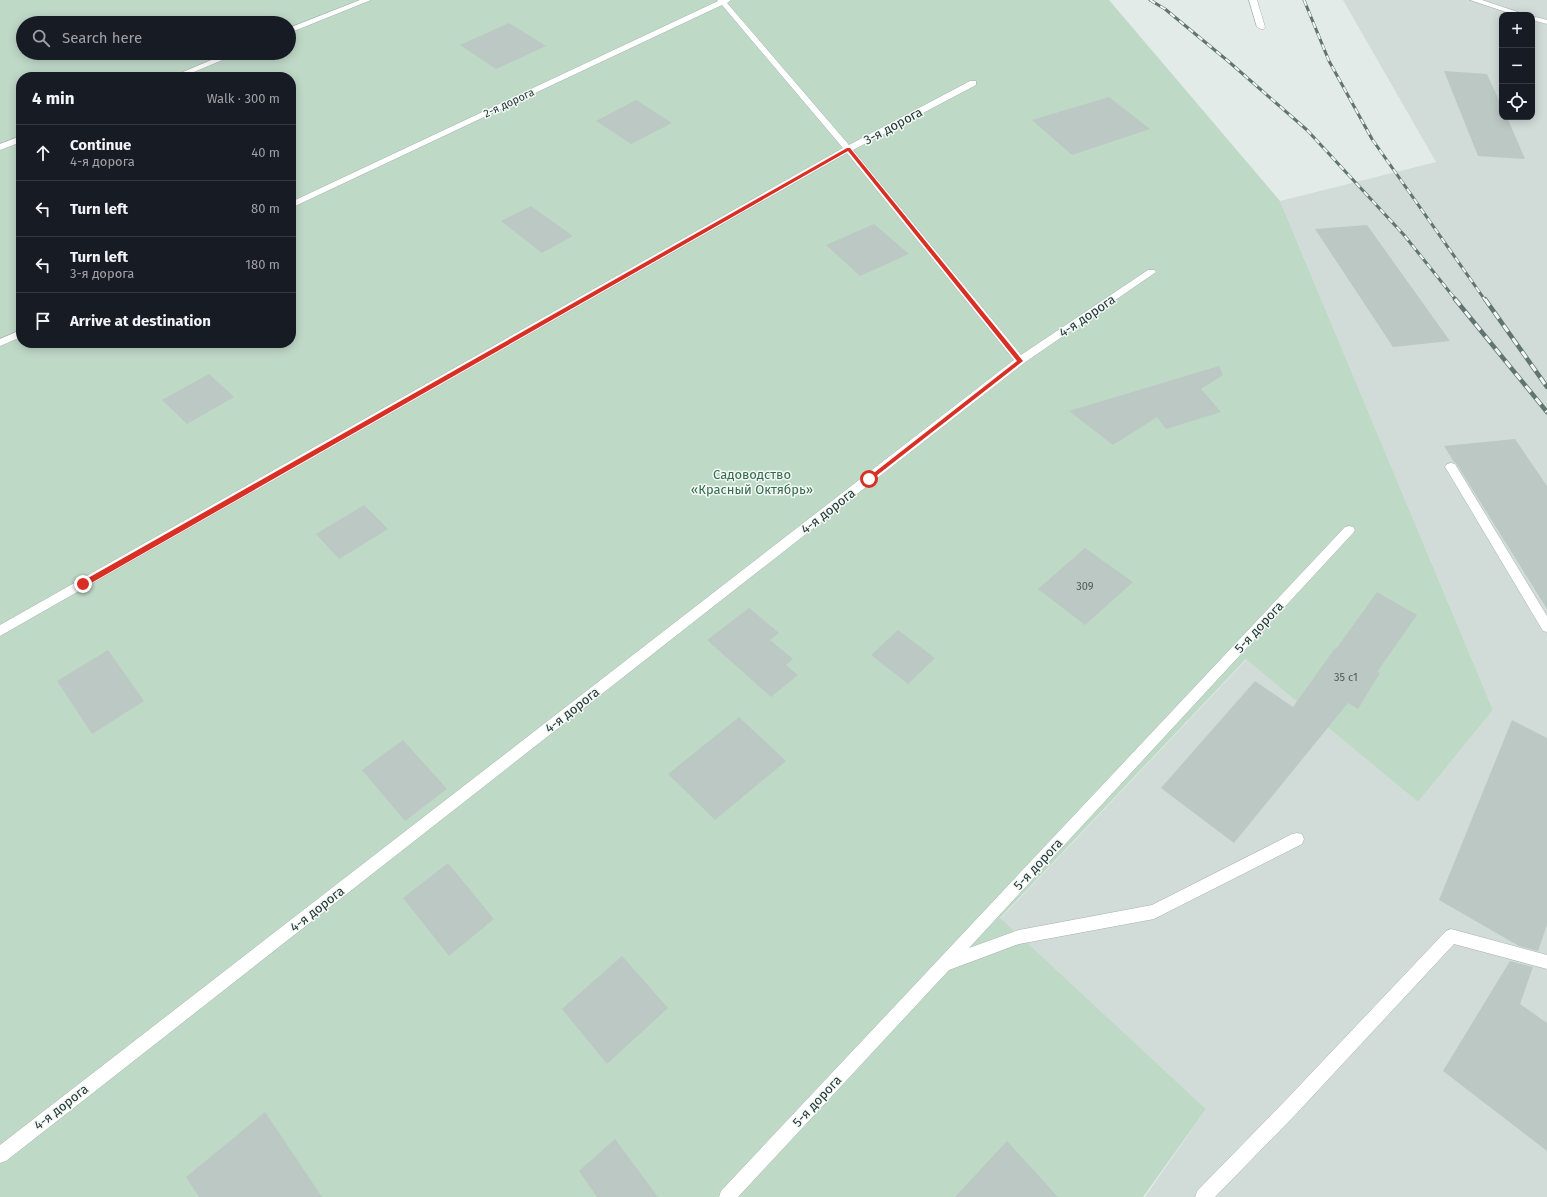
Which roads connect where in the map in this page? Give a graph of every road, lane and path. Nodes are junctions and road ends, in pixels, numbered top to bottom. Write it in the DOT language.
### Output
graph roads {
  1 [pos="367,0"];
  2 [pos="1253,0"];
  3 [pos="1474,0"];
  4 [pos="724,1"];
  5 [pos="1513,12"];
  6 [pos="1535,19"];
  7 [pos="1547,22"];
  8 [pos="1261,26"];
  9 [pos="296,28"];
  10 [pos="218,60"];
  11 [pos="188,72"];
  12 [pos="973,84"];
  13 [pos="16,141"];
  14 [pos="0,147"];
  15 [pos="848,149"];
  16 [pos="296,204"];
  17 [pos="1150,272"];
  18 [pos="16,335"];
  19 [pos="0,343"];
  20 [pos="1020,361"];
  21 [pos="1451,467"];
  22 [pos="1349,530"];
  23 [pos="1547,627"];
  24 [pos="0,631"];
  25 [pos="1297,839"];
  26 [pos="1547,962"];
  27 [pos="945,963"];
  28 [pos="0,1155"];
  29 [pos="727,1197"];
  30 [pos="1203,1197"];
  1 -- 9 [label="lane"];
  2 -- 8 [label="lane"];
  3 -- 5 [label="lane"];
  4 -- 15 [label="lane"];
  4 -- 16 [label="lane, 2-я дорога"];
  6 -- 7 [label="lane"];
  10 -- 11 [label="lane"];
  12 -- 15 [label="lane, 3-я дорога"];
  13 -- 14 [label="lane"];
  15 -- 20 [label="lane"];
  15 -- 24 [label="lane, 3-я дорога"];
  17 -- 20 [label="lane, 4-я дорога"];
  18 -- 19 [label="lane"];
  20 -- 28 [label="lane, 4-я дорога"];
  21 -- 23 [label="lane"];
  22 -- 27 [label="lane, 5-я дорога"];
  25 -- 27 [label="lane"];
  26 -- 30 [label="lane"];
  27 -- 29 [label="lane, 5-я дорога"];
}
